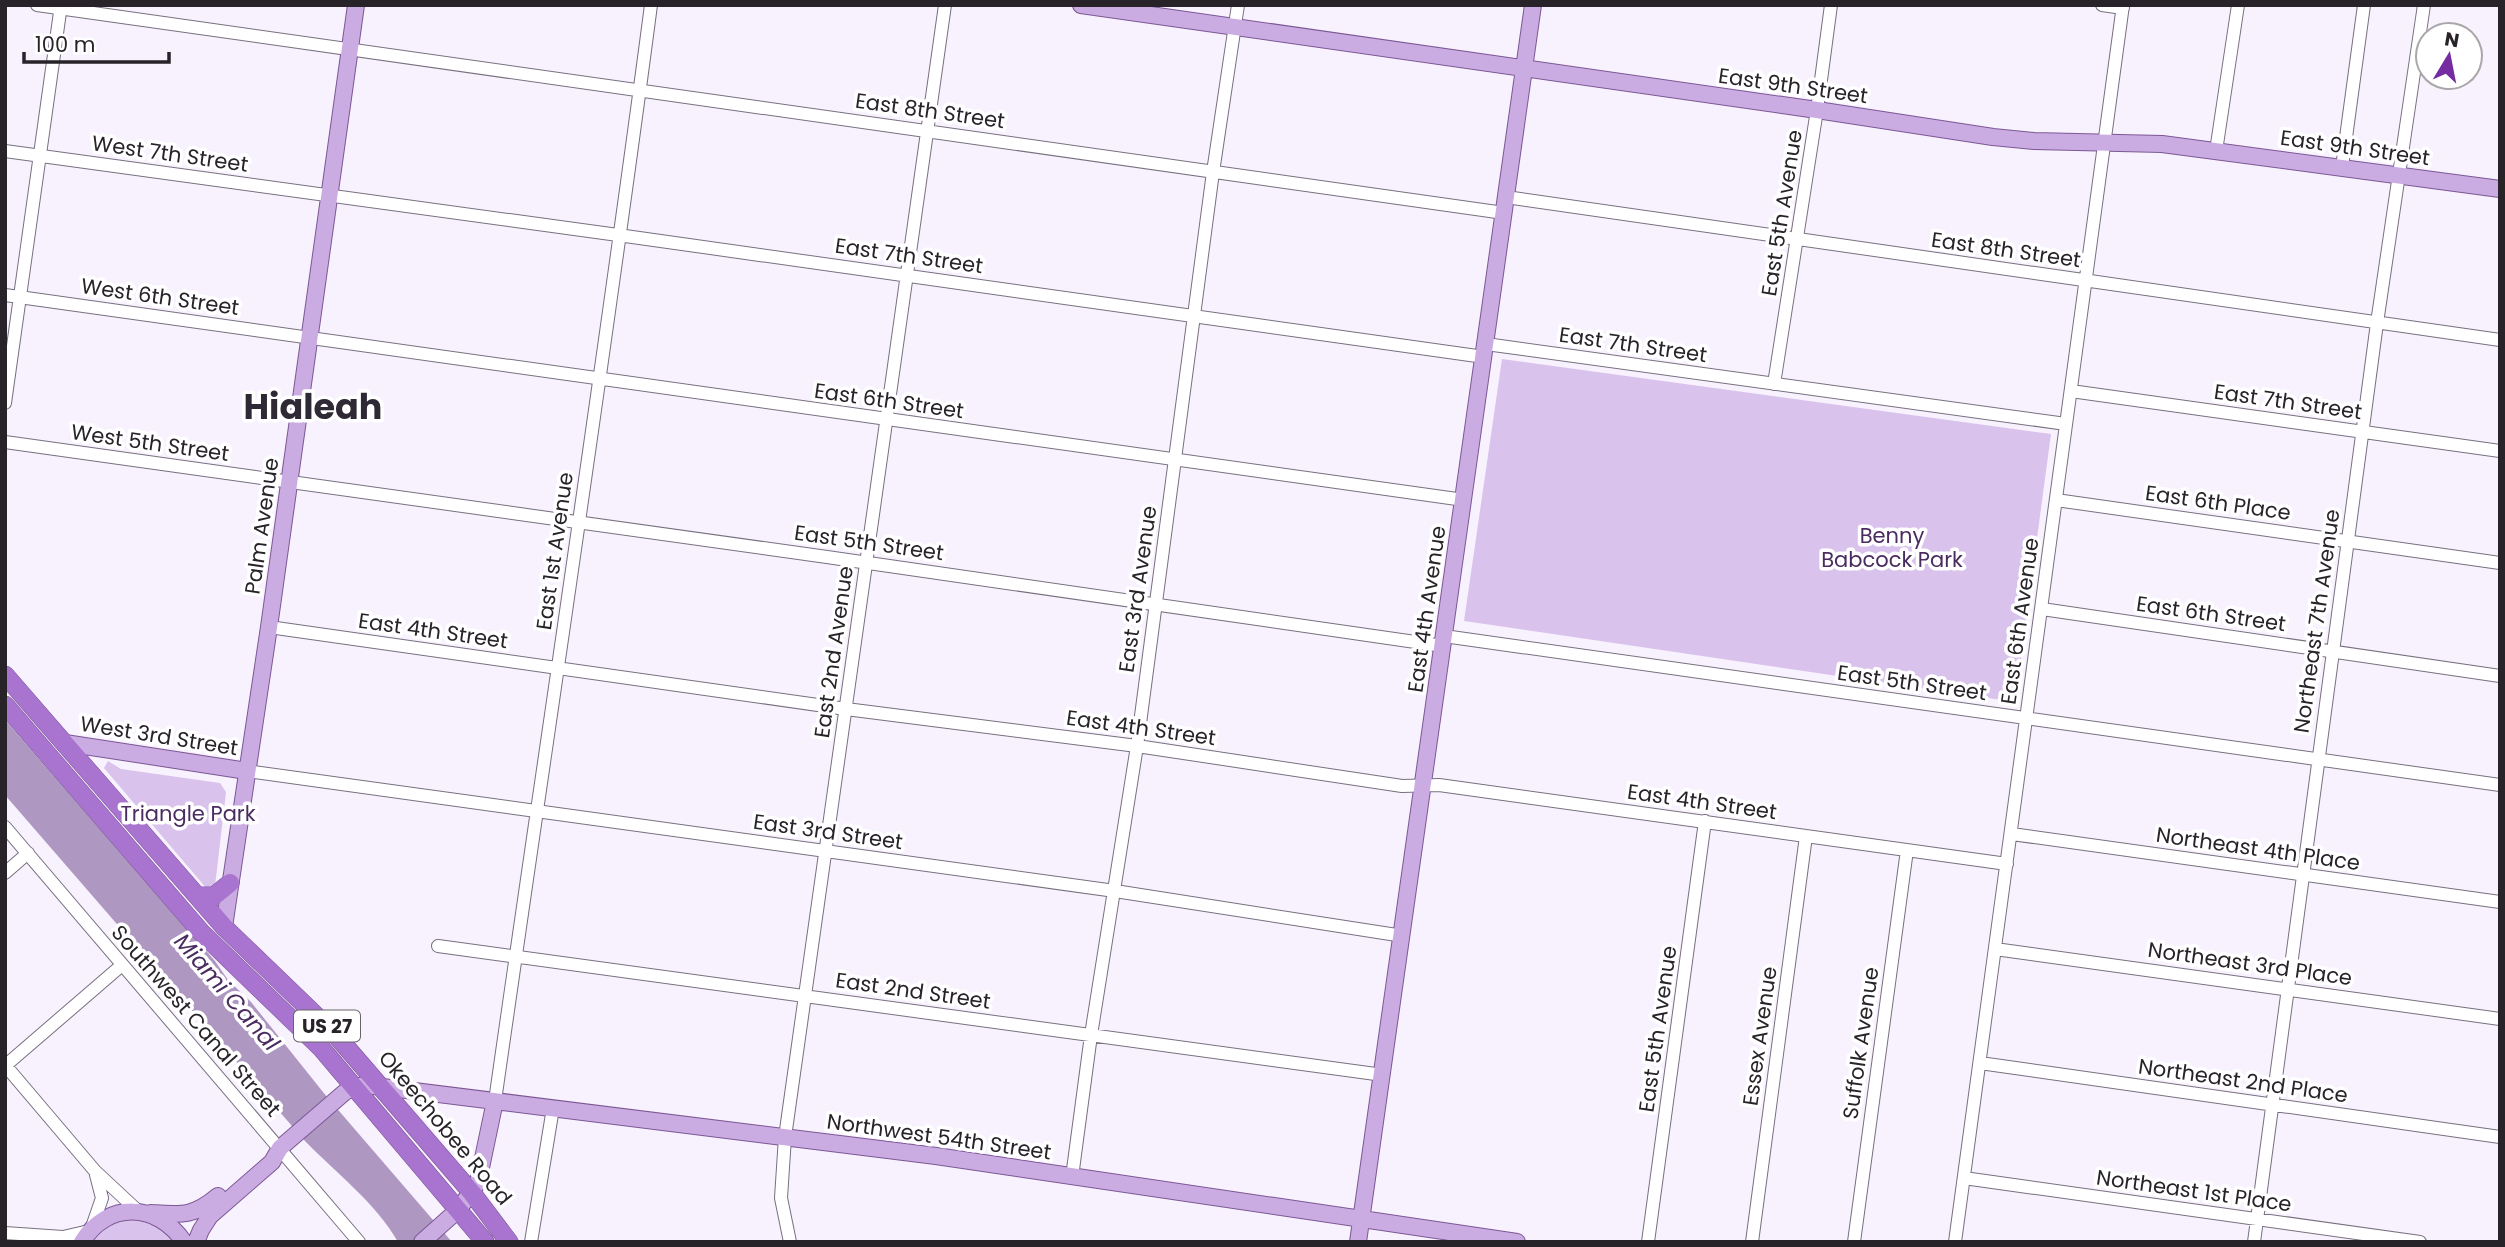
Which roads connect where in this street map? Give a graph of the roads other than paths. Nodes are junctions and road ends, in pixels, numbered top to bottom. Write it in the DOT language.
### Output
graph roads {
  1 [pos="37,5"];
  2 [pos="356,5"];
  3 [pos="650,5"];
  4 [pos="945,5"];
  5 [pos="1082,5"];
  6 [pos="1238,5"];
  7 [pos="1533,5"];
  8 [pos="1831,5"];
  9 [pos="2102,5"];
  10 [pos="2238,5"];
  11 [pos="2364,5"];
  12 [pos="2424,5"];
  13 [pos="61,7"];
  14 [pos="2123,7"];
  15 [pos="1235,27"];
  16 [pos="350,50"];
  17 [pos="1524,69"];
  18 [pos="640,90"];
  19 [pos="1817,110"];
  20 [pos="927,130"];
  21 [pos="2104,142"];
  22 [pos="2216,150"];
  23 [pos="5,151"];
  24 [pos="40,156"];
  25 [pos="2342,167"];
  26 [pos="1213,172"];
  27 [pos="2399,175"];
  28 [pos="2500,189"];
  29 [pos="329,196"];
  30 [pos="1505,205"];
  31 [pos="618,234"];
  32 [pos="1797,239"];
  33 [pos="907,275"];
  34 [pos="2086,281"];
  35 [pos="5,295"];
  36 [pos="20,297"];
  37 [pos="1194,315"];
  38 [pos="2377,323"];
  39 [pos="310,338"];
  40 [pos="2500,340"];
  41 [pos="1485,350"];
  42 [pos="598,378"];
  43 [pos="1774,384"];
  44 [pos="2071,391"];
  45 [pos="5,403"];
  46 [pos="886,420"];
  47 [pos="2066,424"];
  48 [pos="2362,431"];
  49 [pos="5,442"];
  50 [pos="2500,451"];
  51 [pos="1175,460"];
  52 [pos="289,482"];
  53 [pos="1464,500"];
  54 [pos="2056,500"];
  55 [pos="579,522"];
  56 [pos="2347,540"];
  57 [pos="866,562"];
  58 [pos="2500,563"];
  59 [pos="1156,604"];
  60 [pos="2042,609"];
  61 [pos="269,626"];
  62 [pos="1444,641"];
  63 [pos="2333,650"];
  64 [pos="559,668"];
  65 [pos="5,674"];
  66 [pos="2500,676"];
  67 [pos="5,689"];
  68 [pos="5,705"];
  69 [pos="846,709"];
  70 [pos="2027,718"];
  71 [pos="65,743"];
  72 [pos="1137,746"];
  73 [pos="2318,760"];
  74 [pos="247,771"];
  75 [pos="2500,785"];
  76 [pos="1423,787"];
  77 [pos="536,810"];
  78 [pos="1705,821"];
  79 [pos="5,827"];
  80 [pos="2012,834"];
  81 [pos="1806,836"];
  82 [pos="1907,850"];
  83 [pos="825,852"];
  84 [pos="28,853"];
  85 [pos="2007,864"];
  86 [pos="5,873"];
  87 [pos="2303,874"];
  88 [pos="230,883"];
  89 [pos="1115,891"];
  90 [pos="197,896"];
  91 [pos="2500,902"];
  92 [pos="224,927"];
  93 [pos="1402,936"];
  94 [pos="438,946"];
  95 [pos="1995,949"];
  96 [pos="516,956"];
  97 [pos="228,960"];
  98 [pos="122,965"];
  99 [pos="2288,989"];
  100 [pos="805,995"];
  101 [pos="2500,1019"];
  102 [pos="1091,1035"];
  103 [pos="1980,1063"];
  104 [pos="6,1065"];
  105 [pos="1383,1074"];
  106 [pos="381,1086"];
  107 [pos="354,1087"];
  108 [pos="495,1101"];
  109 [pos="2272,1104"];
  110 [pos="553,1108"];
  111 [pos="785,1137"];
  112 [pos="2500,1137"];
  113 [pos="280,1148"];
  114 [pos="95,1171"];
  115 [pos="1072,1177"];
  116 [pos="1964,1178"];
  117 [pos="472,1193"];
  118 [pos="459,1209"];
  119 [pos="145,1212"];
  120 [pos="1362,1218"];
  121 [pos="2257,1219"];
  122 [pos="5,1233"];
  123 [pos="87,1233"];
  124 [pos="358,1241"];
  125 [pos="184,1242"];
  126 [pos="196,1242"];
  127 [pos="422,1242"];
  128 [pos="485,1242"];
  129 [pos="509,1242"];
  130 [pos="531,1242"];
  131 [pos="790,1242"];
  132 [pos="1358,1242"];
  133 [pos="1517,1242"];
  134 [pos="1648,1242"];
  135 [pos="1752,1242"];
  136 [pos="1854,1242"];
  137 [pos="1955,1242"];
  138 [pos="2254,1242"];
  139 [pos="2420,1242"];
  1 -- 13 [label="street, East 8th Street"];
  2 -- 16 [label="main road, Palm Avenue"];
  3 -- 18 [label="street, East 1st Avenue"];
  4 -- 20 [label="street, East 2nd Avenue"];
  5 -- 15 [label="main road, East 9th Street"];
  6 -- 15 [label="street, East 3rd Avenue"];
  7 -- 17 [label="main road, East 4th Avenue"];
  8 -- 19 [label="street, East 5th Avenue"];
  9 -- 14 [label="street"];
  10 -- 22 [label="street"];
  11 -- 25 [label="street"];
  12 -- 27 [label="street, Northeast 7th Avenue"];
  13 -- 16 [label="street, East 8th Street"];
  13 -- 24 [label="street"];
  14 -- 21 [label="street, East 6th Avenue"];
  15 -- 17 [label="main road, East 9th Street"];
  15 -- 26 [label="street, East 3rd Avenue"];
  16 -- 18 [label="street, East 8th Street"];
  16 -- 29 [label="main road, Palm Avenue"];
  17 -- 19 [label="main road, East 9th Street"];
  17 -- 30 [label="main road, East 4th Avenue"];
  18 -- 20 [label="street, East 8th Street"];
  18 -- 31 [label="street, East 1st Avenue"];
  19 -- 21 [label="main road, East 9th Street"];
  19 -- 32 [label="street, East 5th Avenue"];
  20 -- 26 [label="street, East 8th Street"];
  20 -- 33 [label="street, East 2nd Avenue"];
  21 -- 22 [label="main road, East 9th Street"];
  21 -- 34 [label="street, East 6th Avenue"];
  22 -- 25 [label="main road, East 9th Street"];
  23 -- 24 [label="street, West 7th Street"];
  24 -- 29 [label="street, West 7th Street"];
  24 -- 36 [label="street"];
  25 -- 27 [label="main road, East 9th Street"];
  26 -- 30 [label="street, East 8th Street"];
  26 -- 37 [label="street, East 3rd Avenue"];
  27 -- 28 [label="main road, East 9th Street"];
  27 -- 38 [label="street, Northeast 7th Avenue"];
  29 -- 31 [label="street, East 7th Street"];
  29 -- 39 [label="main road, Palm Avenue"];
  30 -- 32 [label="street, East 8th Street"];
  30 -- 41 [label="main road, East 4th Avenue"];
  31 -- 33 [label="street, East 7th Street"];
  31 -- 42 [label="street, East 1st Avenue"];
  32 -- 34 [label="street, East 8th Street"];
  32 -- 43 [label="street, East 5th Avenue"];
  33 -- 37 [label="street, East 7th Street"];
  33 -- 46 [label="street, East 2nd Avenue"];
  34 -- 38 [label="street, East 8th Street"];
  34 -- 44 [label="street, East 6th Avenue"];
  35 -- 36 [label="street, West 6th Street"];
  36 -- 39 [label="street, West 6th Street"];
  36 -- 45 [label="street"];
  37 -- 41 [label="street, East 7th Street"];
  37 -- 51 [label="street, East 3rd Avenue"];
  38 -- 40 [label="street, East 8th Street"];
  38 -- 48 [label="street, Northeast 7th Avenue"];
  39 -- 42 [label="street, East 6th Street"];
  39 -- 52 [label="main road, Palm Avenue"];
  41 -- 43 [label="street, East 7th Street"];
  41 -- 53 [label="main road, East 4th Avenue"];
  42 -- 46 [label="street, East 6th Street"];
  42 -- 55 [label="street, East 1st Avenue"];
  43 -- 47 [label="street, East 7th Street"];
  44 -- 47 [label="street, East 6th Avenue"];
  44 -- 48 [label="street, East 7th Street"];
  46 -- 51 [label="street, East 6th Street"];
  46 -- 57 [label="street, East 2nd Avenue"];
  47 -- 54 [label="street, East 6th Avenue"];
  48 -- 50 [label="street, East 7th Street"];
  48 -- 56 [label="street, Northeast 7th Avenue"];
  49 -- 52 [label="street, West 5th Street"];
  51 -- 53 [label="street, East 6th Street"];
  51 -- 59 [label="street, East 3rd Avenue"];
  52 -- 55 [label="street, East 5th Street"];
  52 -- 61 [label="main road, Palm Avenue"];
  53 -- 62 [label="main road, East 4th Avenue"];
  54 -- 56 [label="street, East 6th Place"];
  54 -- 60 [label="street, East 6th Avenue"];
  55 -- 57 [label="street, East 5th Street"];
  55 -- 64 [label="street, East 1st Avenue"];
  56 -- 58 [label="street, East 6th Place"];
  56 -- 63 [label="street, Northeast 7th Avenue"];
  57 -- 59 [label="street, East 5th Street"];
  57 -- 69 [label="street, East 2nd Avenue"];
  59 -- 62 [label="street, East 5th Street"];
  59 -- 72 [label="street, East 3rd Avenue"];
  60 -- 63 [label="street, East 6th Street"];
  60 -- 70 [label="street, East 6th Avenue"];
  61 -- 64 [label="street, East 4th Street"];
  61 -- 74 [label="main road, Palm Avenue"];
  62 -- 70 [label="street, East 5th Street"];
  62 -- 76 [label="main road, East 4th Avenue"];
  63 -- 66 [label="street, East 6th Street"];
  63 -- 73 [label="street, Northeast 7th Avenue"];
  64 -- 69 [label="street, East 4th Street"];
  64 -- 77 [label="street, East 1st Avenue"];
  65 -- 71 [label="highway, Okeechobee Road / US 27"];
  67 -- 71 [label="highway"];
  68 -- 97 [label="highway, Okeechobee Road / US 27"];
  69 -- 72 [label="street, East 4th Street"];
  69 -- 83 [label="street, East 2nd Avenue"];
  70 -- 73 [label="street, East 5th Street"];
  70 -- 80 [label="street, East 6th Avenue"];
  71 -- 74 [label="main road, West 3rd Street"];
  71 -- 90 [label="highway, Okeechobee Road / US 27"];
  72 -- 76 [label="street, East 4th Street"];
  72 -- 89 [label="street, East 3rd Avenue"];
  73 -- 75 [label="street, East 5th Street"];
  73 -- 87 [label="street, Northeast 7th Avenue"];
  74 -- 77 [label="street, East 3rd Street"];
  74 -- 88 [label="main road, Palm Avenue"];
  76 -- 78 [label="street, East 4th Street"];
  76 -- 93 [label="main road, East 4th Avenue"];
  77 -- 83 [label="street, East 3rd Street"];
  77 -- 96 [label="street, East 1st Avenue"];
  78 -- 81 [label="street, East 4th Street"];
  78 -- 134 [label="street, East 5th Avenue"];
  79 -- 84 [label="street, Southwest Canal Street"];
  80 -- 85 [label="street, East 6th Avenue"];
  80 -- 87 [label="street, Northeast 4th Place"];
  81 -- 82 [label="street, East 4th Street"];
  81 -- 135 [label="street, Essex Avenue"];
  82 -- 85 [label="street, East 4th Street"];
  82 -- 136 [label="street, Suffolk Avenue"];
  83 -- 89 [label="street, East 3rd Street"];
  83 -- 100 [label="street, East 2nd Avenue"];
  84 -- 86 [label="street"];
  84 -- 98 [label="street, Southwest Canal Street"];
  85 -- 95 [label="street, East 6th Avenue"];
  87 -- 91 [label="street, Northeast 4th Place"];
  87 -- 99 [label="street, Northeast 7th Avenue"];
  88 -- 90 [label="highway"];
  88 -- 92 [label="main road, Palm Avenue"];
  89 -- 93 [label="street, East 3rd Street"];
  89 -- 102 [label="street, East 3rd Avenue"];
  90 -- 92 [label="highway, Okeechobee Road / US 27"];
  92 -- 97 [label="highway"];
  92 -- 106 [label="highway, Okeechobee Road / US 27"];
  93 -- 105 [label="main road, East 4th Avenue"];
  94 -- 96 [label="street, East 2nd Street"];
  95 -- 99 [label="street, Northeast 3rd Place"];
  95 -- 103 [label="street, East 6th Avenue"];
  96 -- 100 [label="street, East 2nd Street"];
  96 -- 108 [label="street, East 1st Avenue"];
  97 -- 107 [label="highway, Okeechobee Road / US 27"];
  98 -- 104 [label="street"];
  98 -- 113 [label="street, Southwest Canal Street"];
  99 -- 101 [label="street, Northeast 3rd Place"];
  99 -- 109 [label="street, Northeast 7th Avenue"];
  100 -- 102 [label="street, East 2nd Street"];
  100 -- 111 [label="street, East 2nd Avenue"];
  102 -- 105 [label="street, East 2nd Street"];
  102 -- 115 [label="street, East 3rd Avenue"];
  103 -- 109 [label="street, Northeast 2nd Place"];
  103 -- 116 [label="street, East 6th Avenue"];
  104 -- 114 [label="street"];
  105 -- 120 [label="main road, East 4th Avenue"];
  106 -- 107 [label="main road, Northwest 54th Street"];
  106 -- 108 [label="main road, Northwest 54th Street"];
  106 -- 117 [label="highway, Okeechobee Road / US 27"];
  107 -- 113 [label="main road"];
  107 -- 118 [label="highway, Okeechobee Road / US 27"];
  108 -- 110 [label="main road, Northwest 54th Street"];
  108 -- 117 [label="main road"];
  109 -- 112 [label="street, Northeast 2nd Place"];
  109 -- 121 [label="street, Northeast 7th Avenue"];
  110 -- 111 [label="main road, Northwest 54th Street"];
  110 -- 130 [label="street"];
  111 -- 115 [label="main road, Northwest 54th Street"];
  111 -- 131 [label="street, East 2nd Avenue"];
  113 -- 119 [label="main road"];
  113 -- 124 [label="street, Southwest Canal Street"];
  113 -- 126 [label="main road"];
  114 -- 119 [label="street"];
  114 -- 123 [label="street"];
  115 -- 120 [label="main road, Northwest 54th Street"];
  116 -- 121 [label="street, Northeast 1st Place"];
  116 -- 137 [label="street, East 6th Avenue"];
  117 -- 118 [label="main road"];
  117 -- 129 [label="highway, Okeechobee Road / US 27"];
  118 -- 127 [label="main road"];
  118 -- 128 [label="highway, Okeechobee Road / US 27"];
  119 -- 123 [label="main road"];
  119 -- 125 [label="main road"];
  120 -- 132 [label="main road, East 4th Avenue"];
  120 -- 133 [label="main road, Northwest 54th Street"];
  121 -- 138 [label="street, Northeast 7th Avenue"];
  121 -- 139 [label="street, Northeast 1st Place"];
  122 -- 123 [label="street"];
}
